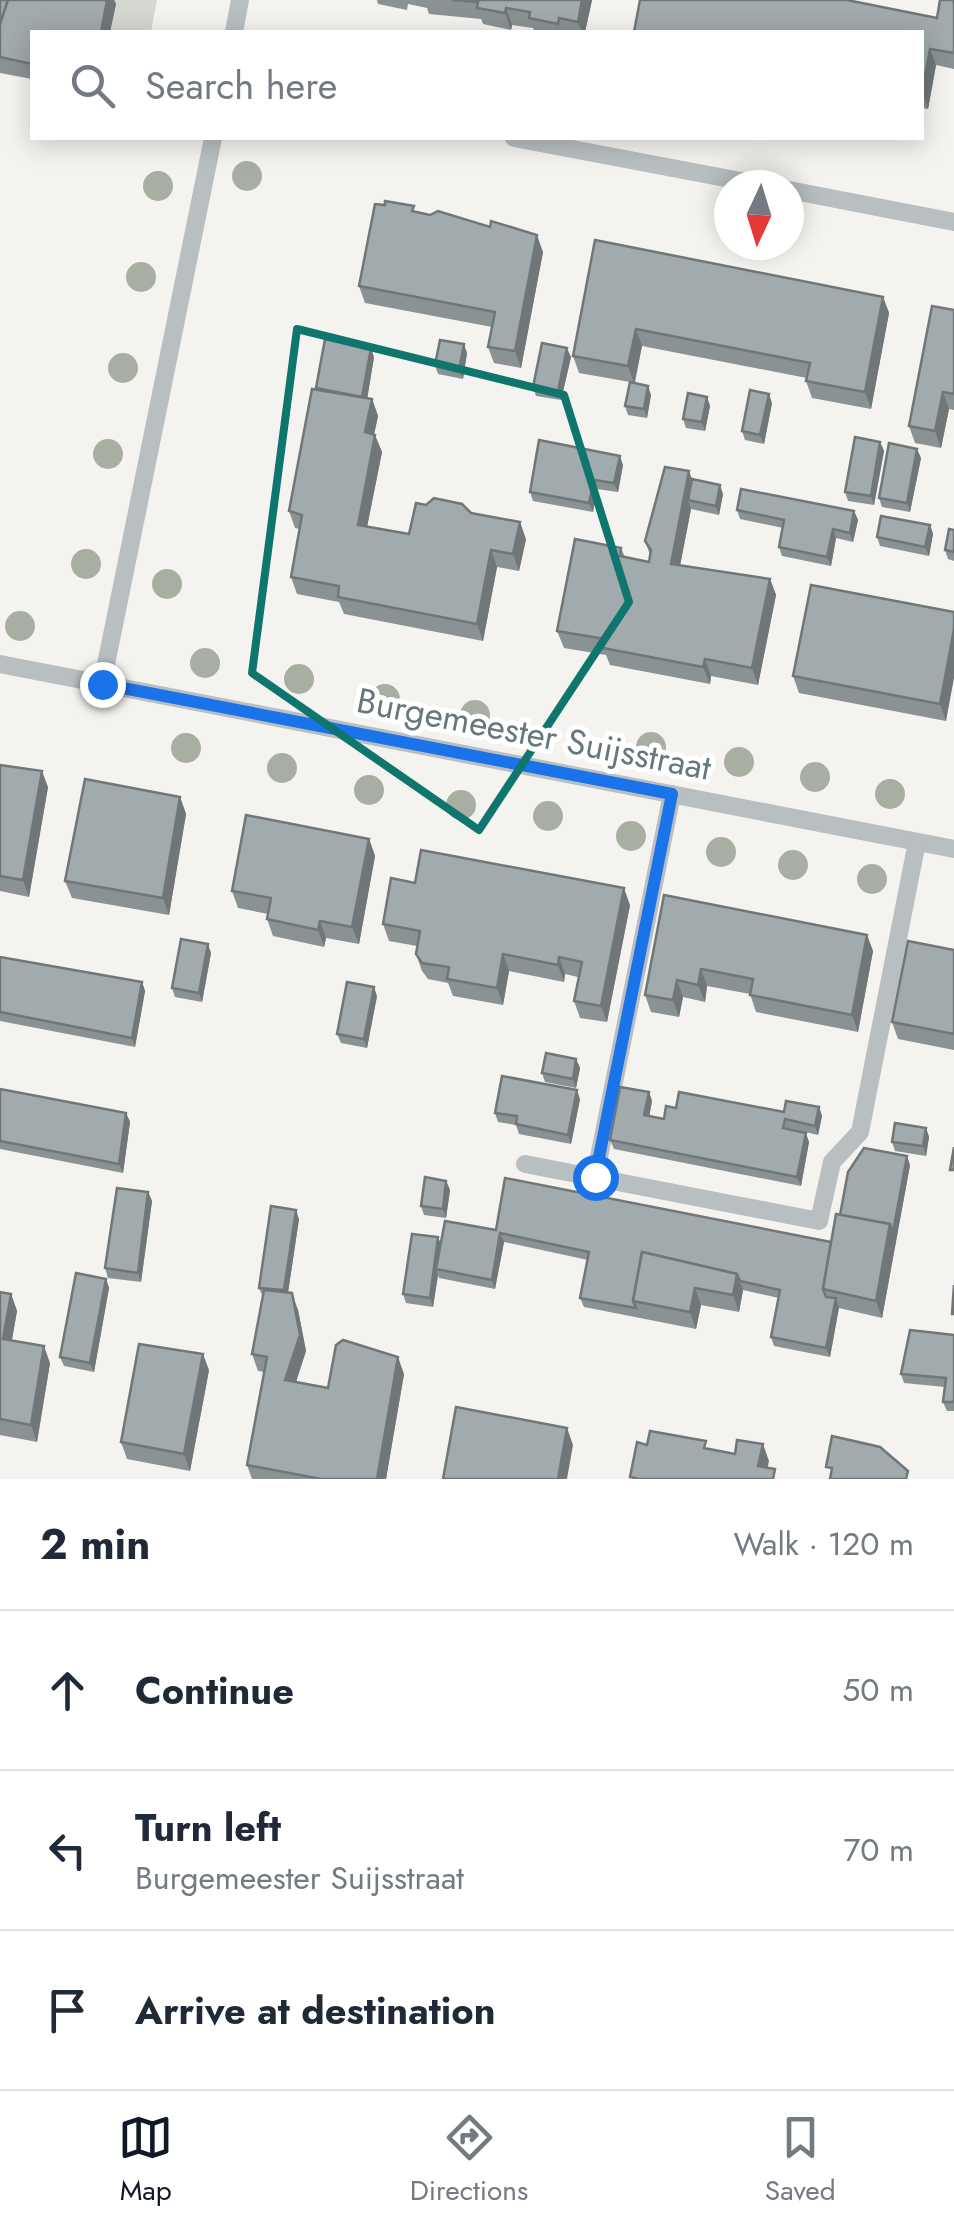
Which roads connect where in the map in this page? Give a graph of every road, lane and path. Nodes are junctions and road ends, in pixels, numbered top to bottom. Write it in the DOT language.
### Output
graph roads {
  1 [pos="240,0"];
  2 [pos="234,30"];
  3 [pos="214,140"];
  4 [pos="525,140"];
  5 [pos="714,176"];
  6 [pos="804,193"];
  7 [pos="954,222"];
  8 [pos="0,664"];
  9 [pos="102,684"];
  10 [pos="672,794"];
  11 [pos="917,842"];
  12 [pos="954,849"];
  13 [pos="525,1164"];
  14 [pos="595,1177"];
  1 -- 2 [label="street"];
  3 -- 9 [label="street"];
  4 -- 5 [label="street"];
  6 -- 7 [label="street"];
  8 -- 9 [label="street, Burgemeester Suijsstraat"];
  9 -- 10 [label="street, Burgemeester Suijsstraat"];
  10 -- 11 [label="street, Burgemeester Suijsstraat"];
  10 -- 14 [label="street"];
  11 -- 12 [label="street, Burgemeester Suijsstraat"];
  11 -- 14 [label="street"];
  13 -- 14 [label="street"];
}
